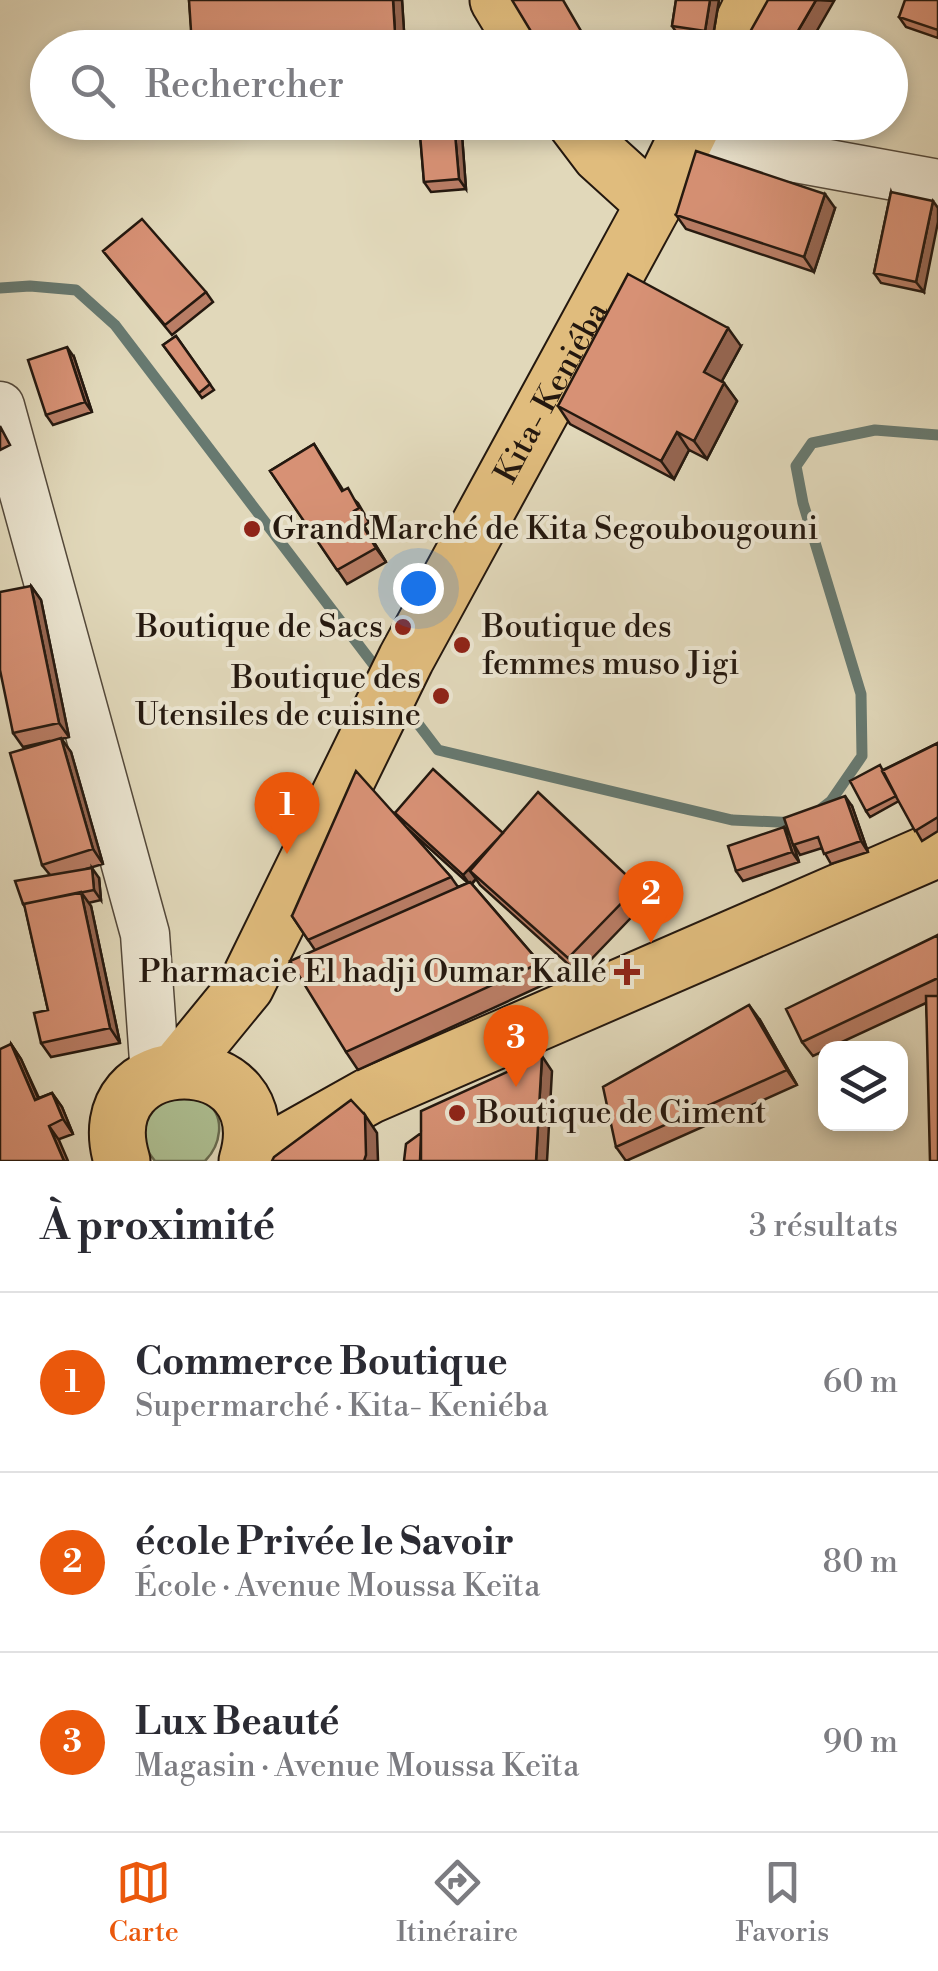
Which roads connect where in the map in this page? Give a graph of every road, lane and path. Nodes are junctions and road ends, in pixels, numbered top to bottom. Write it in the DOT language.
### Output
graph roads {
  1 [pos="498,0"];
  2 [pos="754,0"];
  3 [pos="516,30"];
  4 [pos="739,30"];
  5 [pos="589,140"];
  6 [pos="685,140"];
  7 [pos="736,140"];
  8 [pos="938,184"];
  9 [pos="654,204"];
  10 [pos="0,406"];
  11 [pos="9,474"];
  12 [pos="938,849"];
  13 [pos="246,986"];
  14 [pos="167,1072"];
  15 [pos="234,1090"];
  16 [pos="369,1096"];
  17 [pos="122,1161"];
  18 [pos="250,1161"];
  1 -- 3 [label="main road"];
  2 -- 4 [label="main road"];
  5 -- 9 [label="main road"];
  6 -- 9 [label="main road, Kita- Keniéba"];
  7 -- 8 [label="street"];
  9 -- 13 [label="main road, Kita- Keniéba"];
  10 -- 11 [label="street"];
  11 -- 14 [label="street"];
  12 -- 16 [label="main road"];
  13 -- 14 [label="main road"];
  13 -- 15 [label="main road"];
  14 -- 15 [label="main road"];
  14 -- 17 [label="main road"];
  15 -- 16 [label="main road"];
  15 -- 18 [label="main road"];
  16 -- 18 [label="main road"];
}
